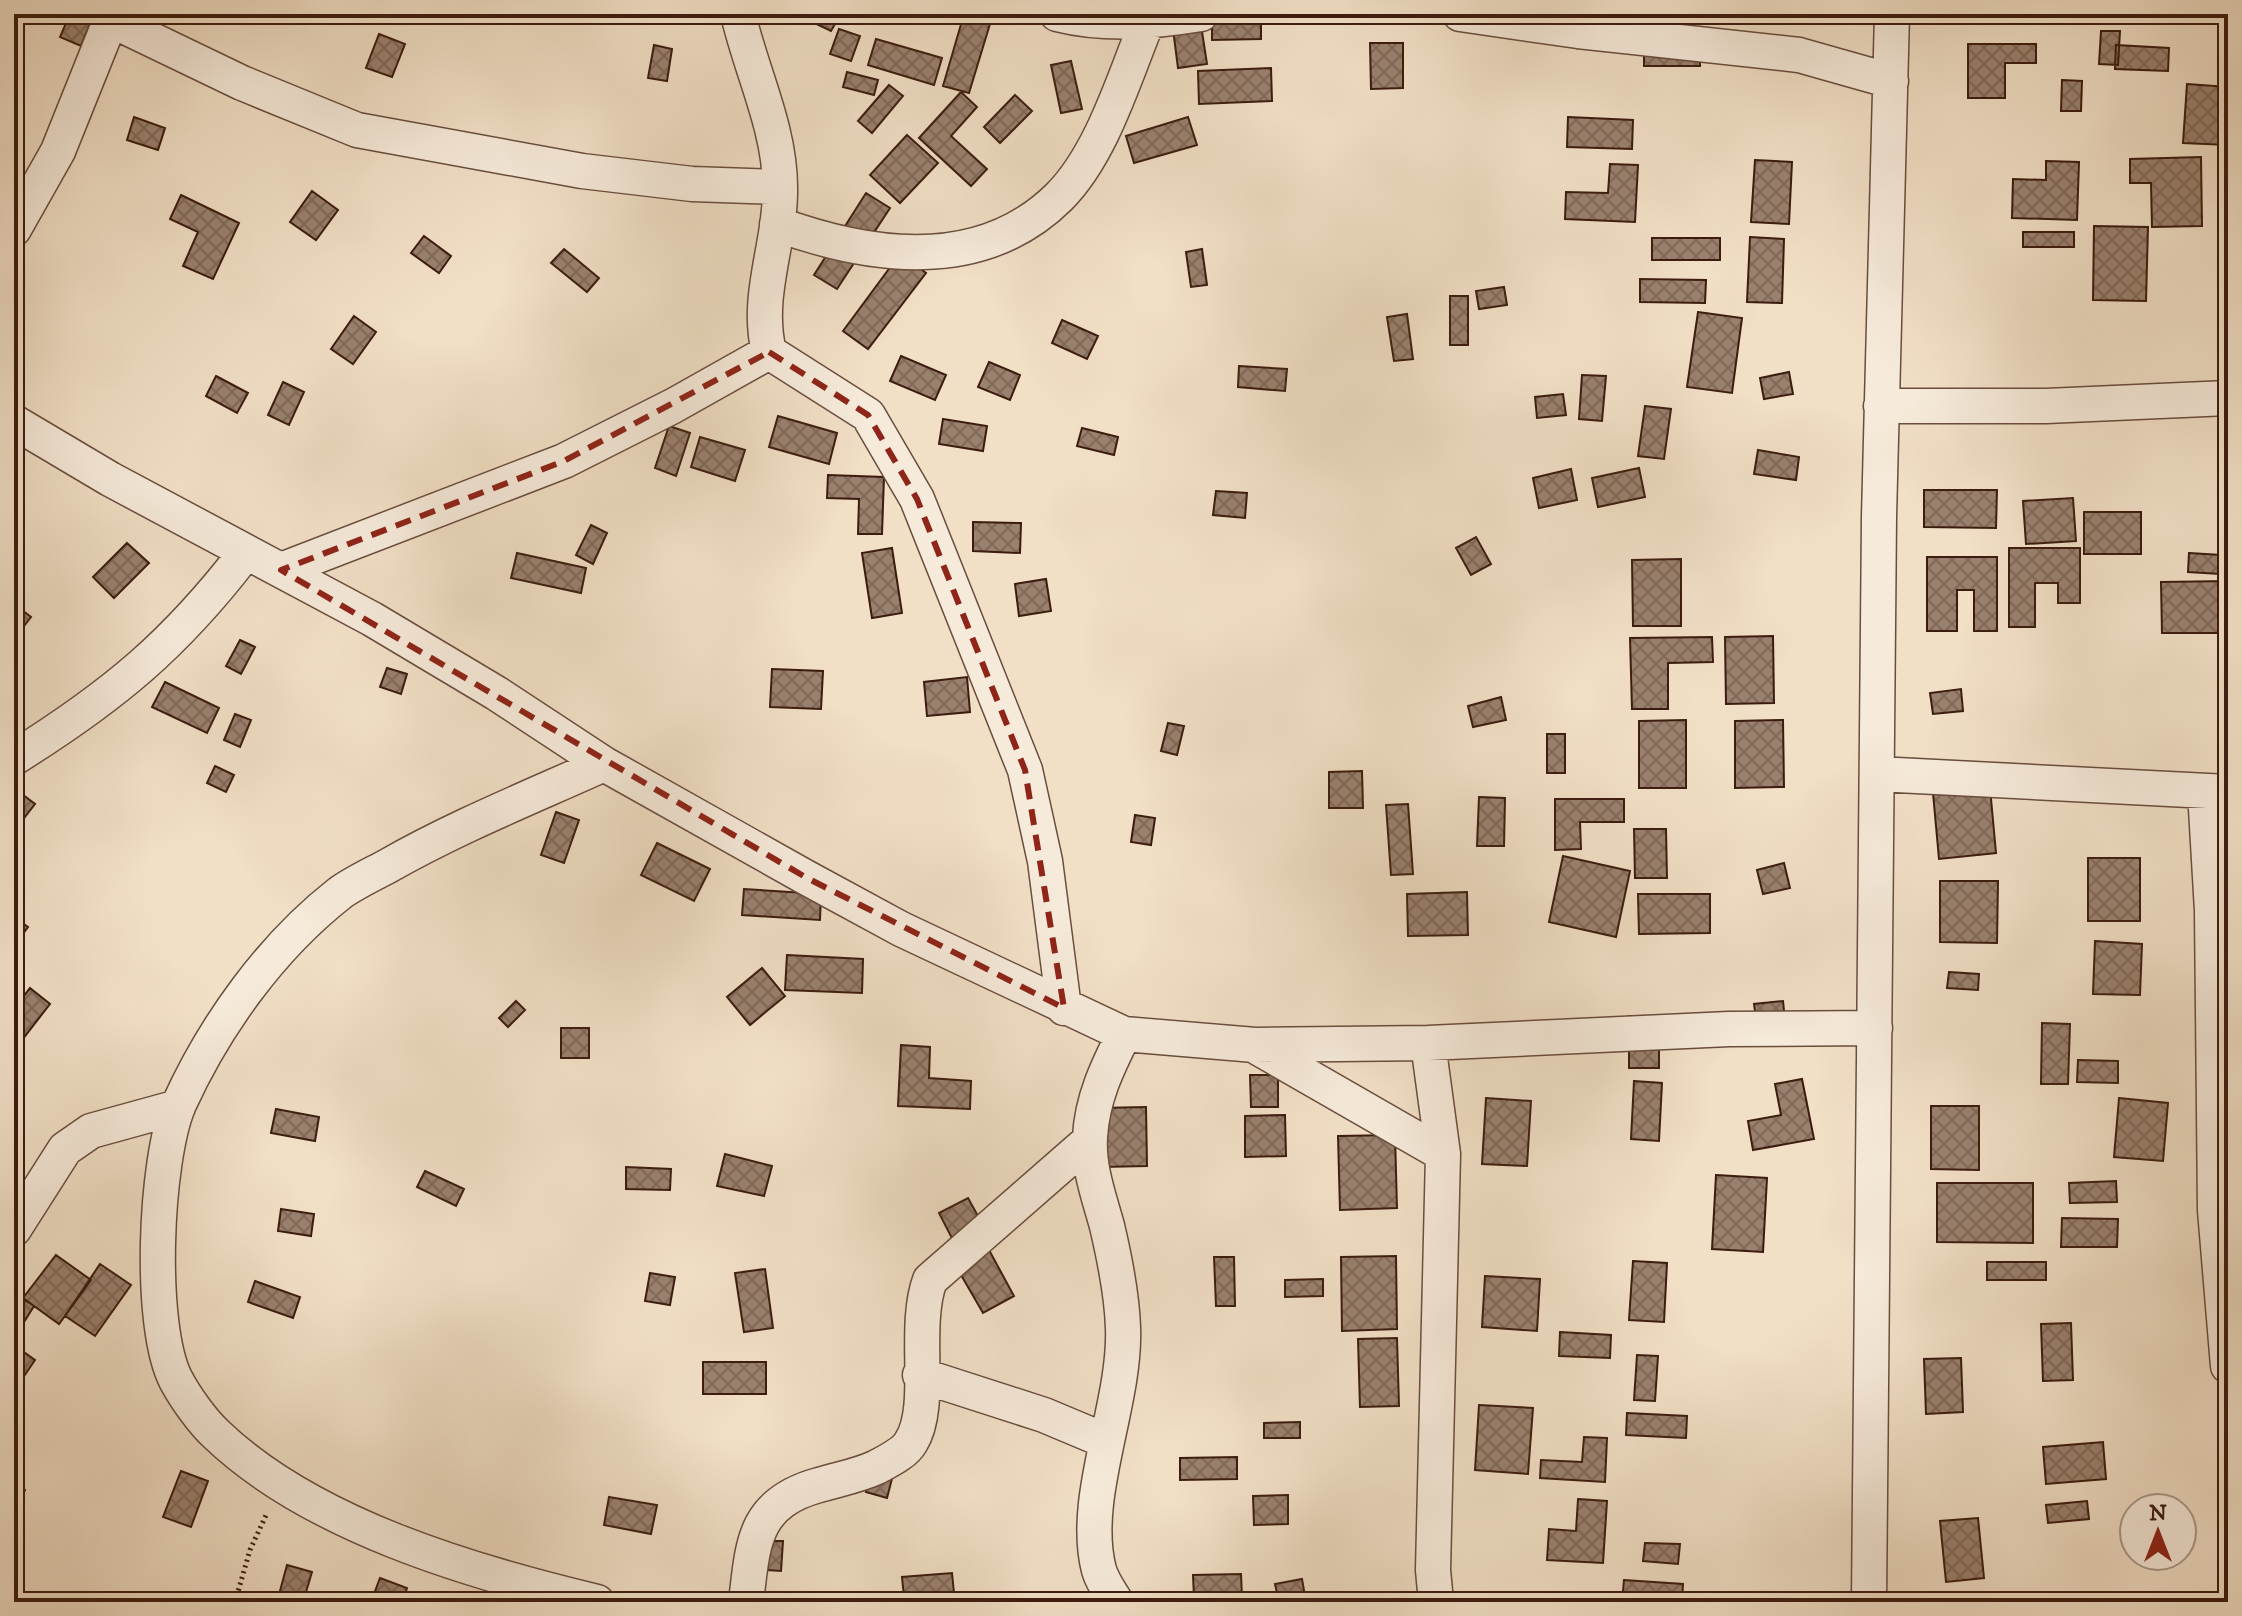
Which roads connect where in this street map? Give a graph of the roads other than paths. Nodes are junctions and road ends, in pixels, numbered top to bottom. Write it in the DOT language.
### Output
graph roads {
  1 [pos="738,14"];
  2 [pos="1057,14"];
  3 [pos="1201,14"];
  4 [pos="1460,14"];
  5 [pos="1892,14"];
  6 [pos="112,17"];
  7 [pos="1147,22"];
  8 [pos="1891,81"];
  9 [pos="780,187"];
  10 [pos="777,224"];
  11 [pos="14,229"];
  12 [pos="769,352"];
  13 [pos="2228,398"];
  14 [pos="1881,406"];
  15 [pos="14,422"];
  16 [pos="246,552"];
  17 [pos="281,570"];
  18 [pos="14,758"];
  19 [pos="604,764"];
  20 [pos="1877,774"];
  21 [pos="2216,792"];
  22 [pos="1064,1008"];
  23 [pos="1875,1028"];
  24 [pos="1124,1034"];
  25 [pos="1428,1043"];
  26 [pos="1255,1045"];
  27 [pos="178,1107"];
  28 [pos="1089,1141"];
  29 [pos="1443,1154"];
  30 [pos="14,1229"];
  31 [pos="2228,1366"];
  32 [pos="920,1375"];
  33 [pos="1106,1441"];
  34 [pos="597,1602"];
  35 [pos="746,1602"];
  36 [pos="1116,1602"];
  37 [pos="1436,1602"];
  38 [pos="1869,1602"];
  1 -- 9 [label="street"];
  2 -- 7 [label="street"];
  3 -- 7 [label="street"];
  4 -- 8 [label="street"];
  5 -- 8 [label="street"];
  6 -- 9 [label="street"];
  6 -- 11 [label="street"];
  7 -- 10 [label="street"];
  8 -- 14 [label="street"];
  9 -- 10 [label="street"];
  10 -- 12 [label="street"];
  12 -- 17 [label="street"];
  12 -- 22 [label="street"];
  13 -- 14 [label="street"];
  14 -- 20 [label="street"];
  15 -- 16 [label="street"];
  16 -- 17 [label="street"];
  16 -- 18 [label="street"];
  17 -- 19 [label="street"];
  19 -- 22 [label="street"];
  19 -- 27 [label="street"];
  20 -- 21 [label="street"];
  20 -- 23 [label="street"];
  21 -- 31 [label="street"];
  22 -- 24 [label="street"];
  23 -- 25 [label="street"];
  23 -- 38 [label="street"];
  24 -- 26 [label="street"];
  24 -- 28 [label="street"];
  25 -- 26 [label="street"];
  25 -- 29 [label="street"];
  26 -- 29 [label="street"];
  27 -- 30 [label="street"];
  27 -- 34 [label="street"];
  28 -- 32 [label="street"];
  28 -- 33 [label="street"];
  29 -- 37 [label="street"];
  32 -- 33 [label="street"];
  32 -- 35 [label="street"];
  33 -- 36 [label="street"];
}
